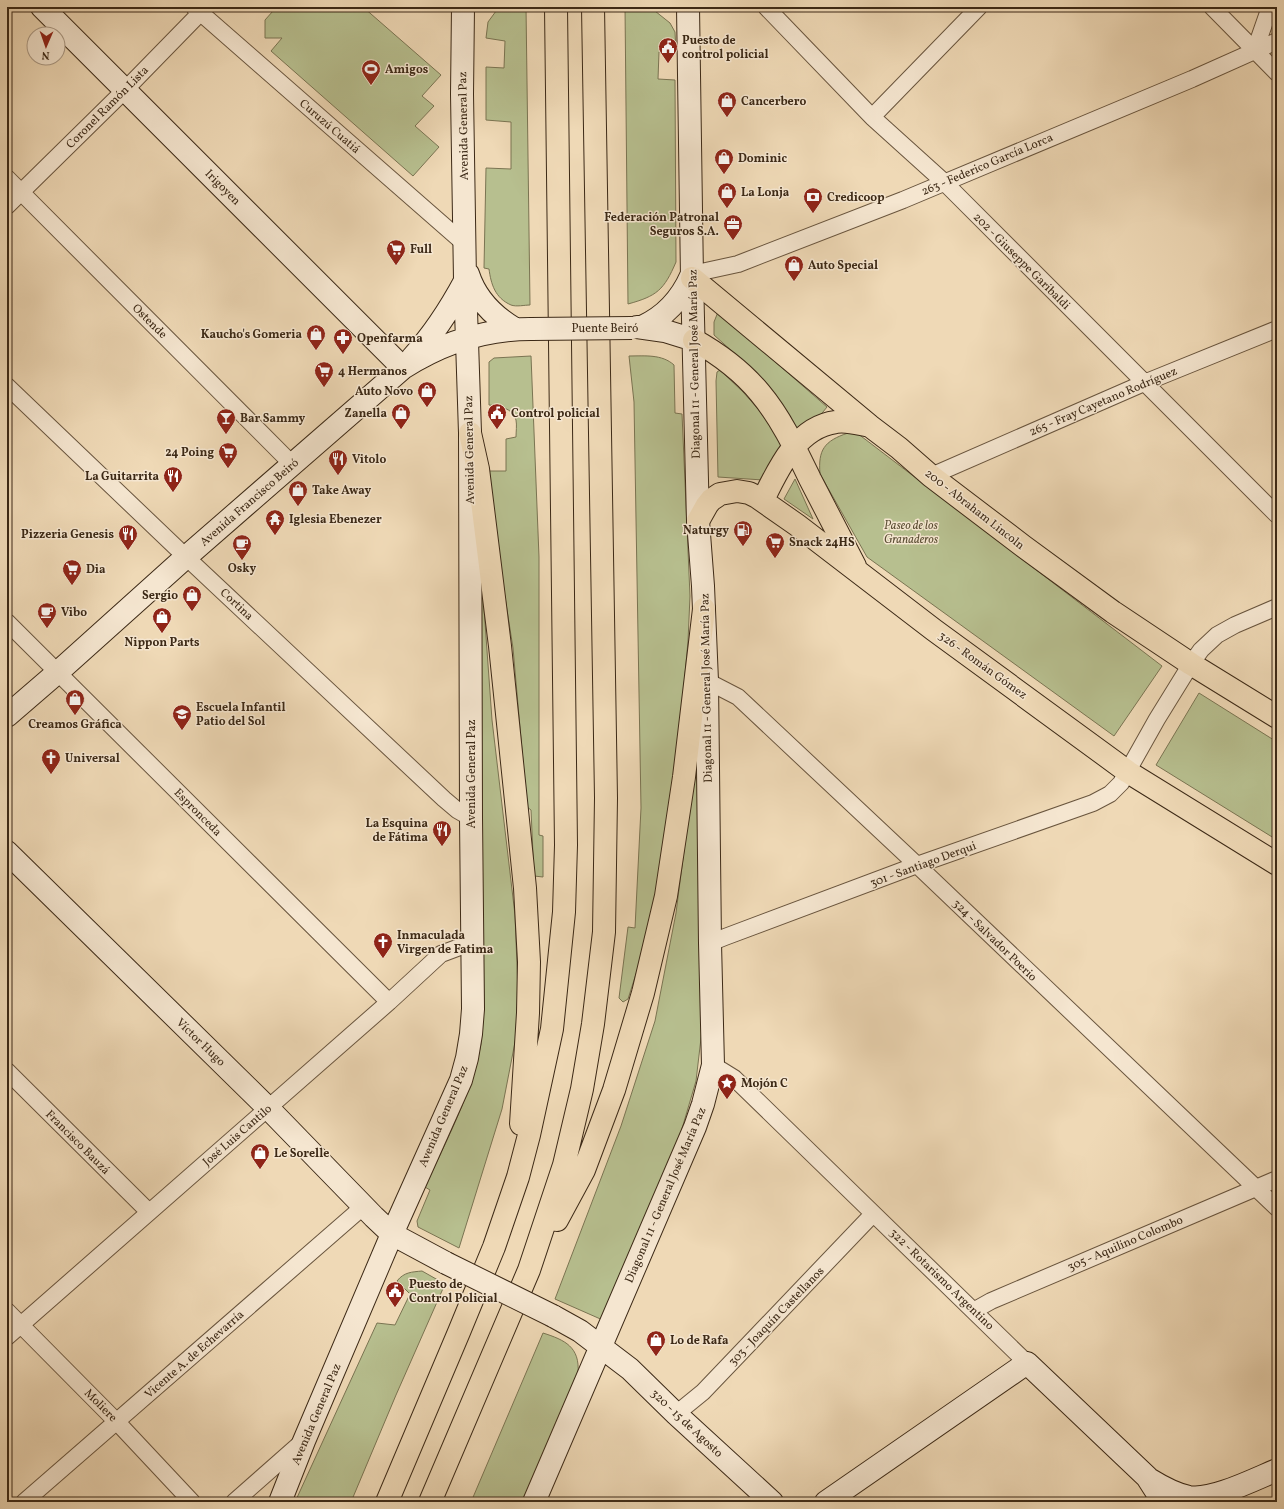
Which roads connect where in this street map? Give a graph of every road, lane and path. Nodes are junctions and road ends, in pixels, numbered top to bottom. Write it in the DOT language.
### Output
graph roads {
  1 [pos="42,7"];
  2 [pos="463,7"];
  3 [pos="556,7"];
  4 [pos="594,7"];
  5 [pos="688,7"];
  6 [pos="766,7"];
  7 [pos="979,7"];
  8 [pos="1212,7"];
  9 [pos="1270,7"];
  10 [pos="200,9"];
  11 [pos="1277,41"];
  12 [pos="1255,50"];
  13 [pos="1277,73"];
  14 [pos="125,90"];
  15 [pos="872,116"];
  16 [pos="7,178"];
  17 [pos="944,182"];
  18 [pos="21,192"];
  19 [pos="7,206"];
  20 [pos="466,245"];
  21 [pos="466,275"];
  22 [pos="692,276"];
  23 [pos="637,328"];
  24 [pos="523,329"];
  25 [pos="1277,329"];
  26 [pos="467,338"];
  27 [pos="694,340"];
  28 [pos="403,368"];
  29 [pos="1144,383"];
  30 [pos="7,386"];
  31 [pos="870,426"];
  32 [pos="470,433"];
  33 [pos="794,447"];
  34 [pos="292,464"];
  35 [pos="931,476"];
  36 [pos="763,500"];
  37 [pos="1277,516"];
  38 [pos="698,521"];
  39 [pos="186,557"];
  40 [pos="858,571"];
  41 [pos="1277,607"];
  42 [pos="704,609"];
  43 [pos="7,622"];
  44 [pos="1191,664"];
  45 [pos="58,672"];
  46 [pos="707,681"];
  47 [pos="7,716"];
  48 [pos="1277,717"];
  49 [pos="1128,772"];
  50 [pos="471,818"];
  51 [pos="7,852"];
  52 [pos="1277,864"];
  53 [pos="917,865"];
  54 [pos="473,942"];
  55 [pos="710,944"];
  56 [pos="389,1002"];
  57 [pos="712,1065"];
  58 [pos="7,1071"];
  59 [pos="268,1108"];
  60 [pos="518,1177"];
  61 [pos="1277,1179"];
  62 [pos="1256,1188"];
  63 [pos="364,1206"];
  64 [pos="1277,1208"];
  65 [pos="149,1212"];
  66 [pos="873,1214"];
  67 [pos="392,1234"];
  68 [pos="446,1263"];
  69 [pos="529,1270"];
  70 [pos="975,1310"];
  71 [pos="7,1311"];
  72 [pos="21,1325"];
  73 [pos="7,1337"];
  74 [pos="600,1346"];
  75 [pos="1027,1362"];
  76 [pos="676,1414"];
  77 [pos="117,1422"];
  78 [pos="304,1441"];
  79 [pos="1277,1470"];
  80 [pos="1147,1477"];
  81 [pos="1277,1486"];
  82 [pos="24,1502"];
  83 [pos="192,1502"];
  84 [pos="234,1502"];
  85 [pos="280,1502"];
  86 [pos="387,1502"];
  87 [pos="430,1502"];
  88 [pos="534,1502"];
  89 [pos="772,1502"];
  90 [pos="826,1502"];
  91 [pos="1163,1502"];
  92 [pos="1237,1502"];
  1 -- 14 [label="street, Irigoyen"];
  2 -- 20 [label="street, Avenida General Paz"];
  3 -- 60 [label="main road"];
  4 -- 69 [label="main road"];
  5 -- 22 [label="street, Diagonal 11 - General José María Paz"];
  6 -- 15 [label="street, 202 - Giuseppe Garibaldi"];
  7 -- 15 [label="street"];
  8 -- 12 [label="street"];
  9 -- 12 [label="street"];
  10 -- 14 [label="street, Coronel Ramón Lista"];
  10 -- 20 [label="street, Curuzú Cuatiá"];
  11 -- 12 [label="street, 263 - Federico García Lorca"];
  12 -- 13 [label="street"];
  12 -- 17 [label="street, 263 - Federico García Lorca"];
  14 -- 18 [label="street, Coronel Ramón Lista"];
  14 -- 28 [label="street, Irigoyen"];
  15 -- 17 [label="street, 202 - Giuseppe Garibaldi"];
  16 -- 18 [label="street, Ostende"];
  17 -- 22 [label="street, 263 - Federico García Lorca"];
  17 -- 29 [label="street, 202 - Giuseppe Garibaldi"];
  18 -- 19 [label="street, Coronel Ramón Lista"];
  18 -- 34 [label="street, Ostende"];
  20 -- 21 [label="street, Avenida General Paz"];
  21 -- 24 [label="street"];
  21 -- 26 [label="street, Avenida General Paz"];
  21 -- 28 [label="street"];
  22 -- 23 [label="street"];
  22 -- 27 [label="street, Diagonal 11 - General José María Paz"];
  22 -- 31 [label="main road, 200 - Abraham Lincoln"];
  23 -- 24 [label="street, Puente Beiró, bridge"];
  23 -- 27 [label="street, Puente Beiró"];
  24 -- 26 [label="street, Avenida Francisco Beiró"];
  25 -- 29 [label="street, 265 - Fray Cayetano Rodríguez"];
  26 -- 28 [label="street, Avenida Francisco Beiró"];
  26 -- 32 [label="street, Avenida General Paz"];
  27 -- 33 [label="main road"];
  27 -- 38 [label="street, Diagonal 11 - General José María Paz"];
  28 -- 34 [label="street, Avenida Francisco Beiró"];
  29 -- 35 [label="street, 265 - Fray Cayetano Rodríguez"];
  29 -- 37 [label="street, 202 - Giuseppe Garibaldi"];
  30 -- 39 [label="street, Cortina"];
  31 -- 33 [label="main road"];
  31 -- 35 [label="main road, 200 - Abraham Lincoln"];
  32 -- 50 [label="street, Avenida General Paz"];
  32 -- 60 [label="main road"];
  33 -- 36 [label="main road"];
  33 -- 40 [label="main road"];
  34 -- 39 [label="street, Avenida Francisco Beiró"];
  35 -- 44 [label="main road, 200 - Abraham Lincoln"];
  36 -- 38 [label="main road, 326 - Román Gómez"];
  36 -- 40 [label="main road, 326 - Román Gómez"];
  38 -- 42 [label="street, Diagonal 11 - General José María Paz"];
  39 -- 45 [label="street, Avenida Francisco Beiró"];
  39 -- 50 [label="street, Cortina"];
  40 -- 49 [label="main road, 326 - Román Gómez"];
  41 -- 44 [label="street, 301 - Santiago Derqui"];
  42 -- 46 [label="street, Diagonal 11 - General José María Paz"];
  42 -- 69 [label="main road"];
  43 -- 45 [label="street, Espronceda"];
  44 -- 48 [label="main road, 200 - Abraham Lincoln"];
  44 -- 49 [label="street, 301 - Santiago Derqui"];
  45 -- 47 [label="street, Avenida Francisco Beiró"];
  45 -- 56 [label="street, Espronceda"];
  46 -- 53 [label="street, 324 - Salvador Poerio"];
  46 -- 55 [label="street, Diagonal 11 - General José María Paz"];
  49 -- 52 [label="main road, 326 - Román Gómez"];
  49 -- 53 [label="street, 301 - Santiago Derqui"];
  50 -- 54 [label="street, Avenida General Paz"];
  51 -- 59 [label="street, Víctor Hugo"];
  53 -- 55 [label="street, 301 - Santiago Derqui"];
  53 -- 62 [label="street, 324 - Salvador Poerio"];
  54 -- 56 [label="street, José Luis Cantilo"];
  54 -- 67 [label="street, Avenida General Paz"];
  55 -- 57 [label="street, Diagonal 11 - General José María Paz"];
  56 -- 59 [label="street, José Luis Cantilo"];
  57 -- 66 [label="street, 322 - Rotarismo Argentino"];
  57 -- 74 [label="street, Diagonal 11 - General José María Paz"];
  58 -- 65 [label="street, Francisco Bauzá"];
  59 -- 63 [label="street, Víctor Hugo"];
  59 -- 65 [label="street, José Luis Cantilo"];
  60 -- 86 [label="main road"];
  61 -- 62 [label="street, 305 - Aquilino Colombo"];
  62 -- 64 [label="street, 324 - Salvador Poerio"];
  62 -- 70 [label="street, 305 - Aquilino Colombo"];
  63 -- 67 [label="street, Víctor Hugo"];
  63 -- 77 [label="street, Vicente A. de Echevarría"];
  65 -- 72 [label="street, José Luis Cantilo"];
  66 -- 70 [label="street, 322 - Rotarismo Argentino"];
  66 -- 76 [label="street, 303 - Joaquín Castellanos"];
  67 -- 68 [label="street, Víctor Hugo"];
  67 -- 78 [label="street, Avenida General Paz"];
  68 -- 74 [label="street, 320 - 15 de Agosto, bridge"];
  69 -- 87 [label="main road"];
  70 -- 75 [label="street, 322 - Rotarismo Argentino"];
  71 -- 72 [label="street, Moliere"];
  72 -- 73 [label="street, José Luis Cantilo"];
  72 -- 77 [label="street, Moliere"];
  74 -- 76 [label="street, 320 - 15 de Agosto"];
  74 -- 88 [label="street, Diagonal 11 - General José María Paz"];
  75 -- 80 [label="street, 322 - Rotarismo Argentino"];
  75 -- 90 [label="street"];
  76 -- 89 [label="street, 320 - 15 de Agosto"];
  77 -- 82 [label="street, Vicente A. de Echevarría"];
  77 -- 83 [label="street, Moliere"];
  78 -- 84 [label="street"];
  78 -- 85 [label="street, Avenida General Paz"];
  79 -- 80 [label="street"];
  80 -- 91 [label="street, 322 - Rotarismo Argentino"];
  81 -- 92 [label="street"];
}
